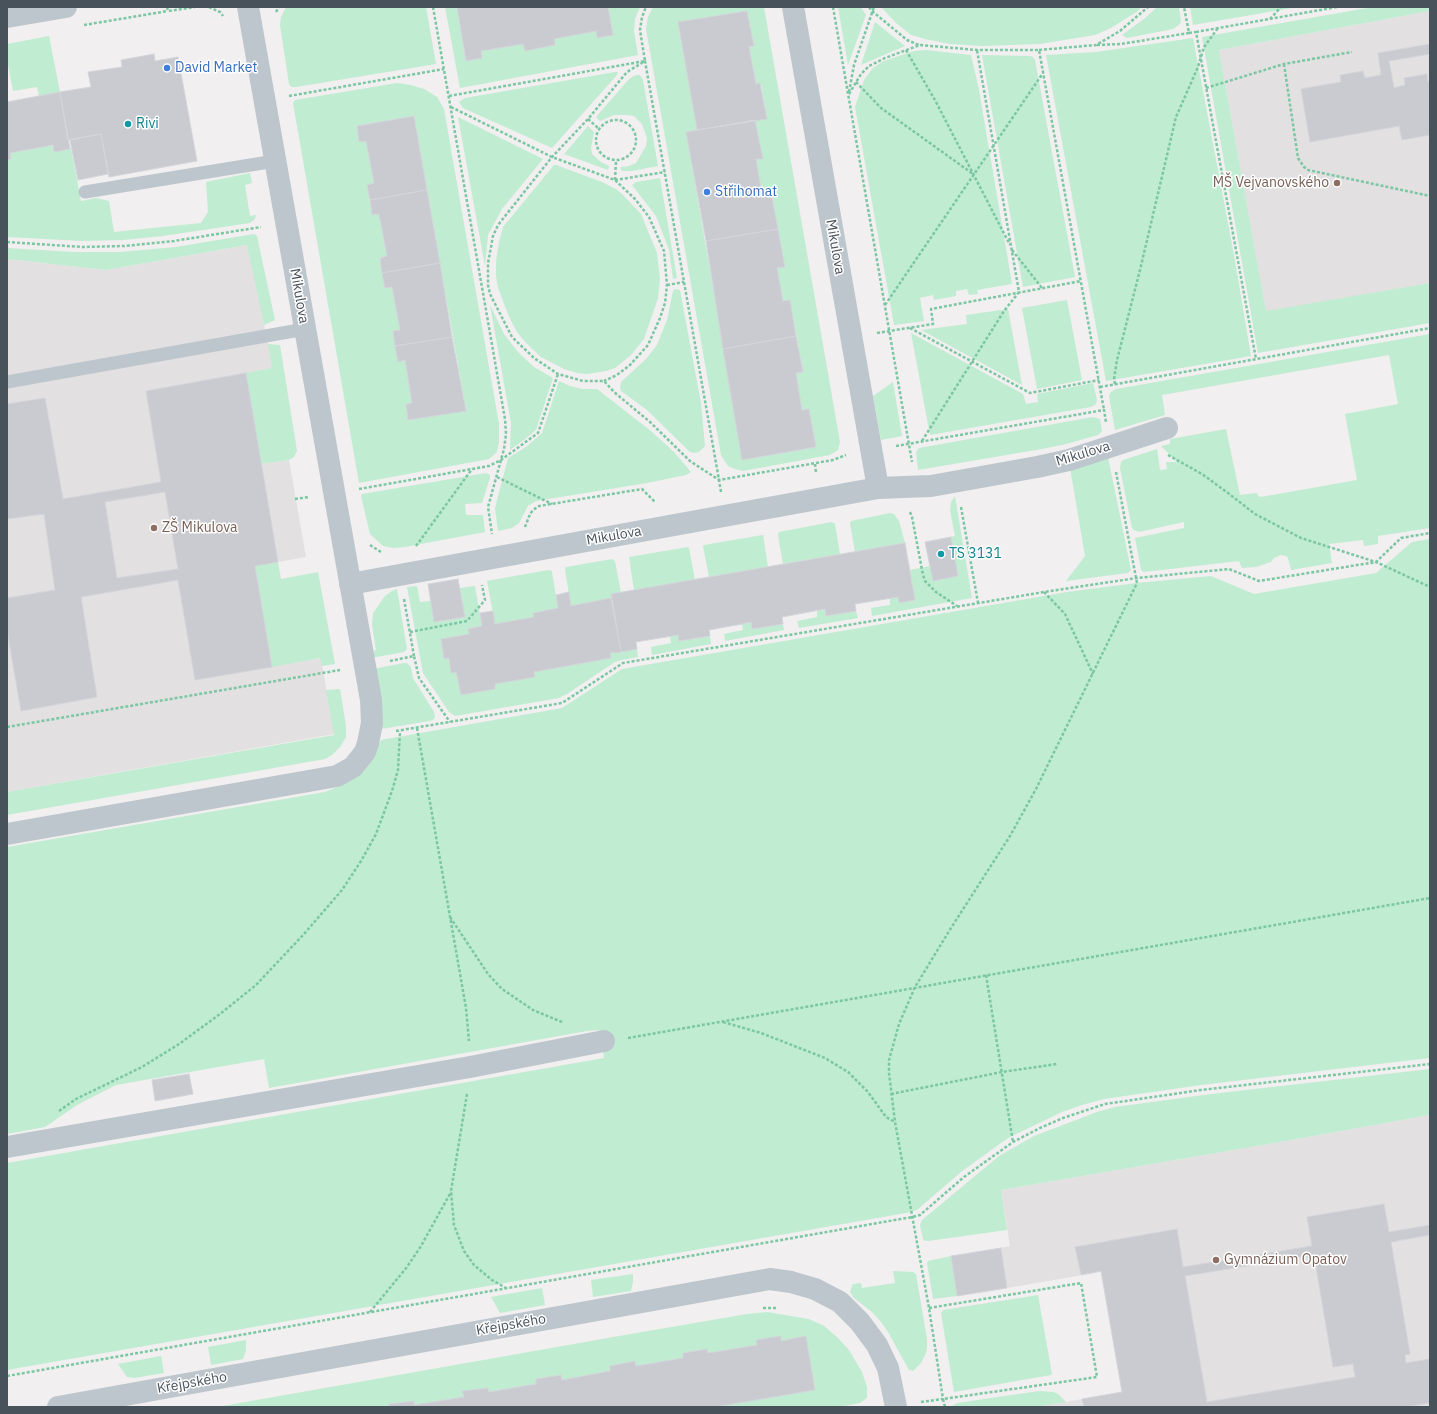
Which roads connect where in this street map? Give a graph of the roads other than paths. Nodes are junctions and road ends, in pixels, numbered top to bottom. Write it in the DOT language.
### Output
graph roads {
  1 [pos="66,7"];
  2 [pos="248,7"];
  3 [pos="793,7"];
  4 [pos="7,17"];
  5 [pos="275,161"];
  6 [pos="85,192"];
  7 [pos="305,329"];
  8 [pos="7,382"];
  9 [pos="1168,428"];
  10 [pos="878,488"];
  11 [pos="350,584"];
  12 [pos="7,834"];
  13 [pos="604,1041"];
  14 [pos="7,1147"];
  15 [pos="896,1406"];
  16 [pos="58,1407"];
  1 -- 4 [label="street"];
  2 -- 5 [label="street, Mikulova"];
  3 -- 10 [label="street, Mikulova"];
  5 -- 6 [label="lane"];
  5 -- 7 [label="street, Mikulova"];
  7 -- 8 [label="lane"];
  7 -- 11 [label="street, Mikulova"];
  9 -- 10 [label="street, Mikulova"];
  10 -- 11 [label="street, Mikulova"];
  11 -- 12 [label="street, Mikulova"];
  13 -- 14 [label="street"];
  15 -- 16 [label="street, Křejpského"];
}
